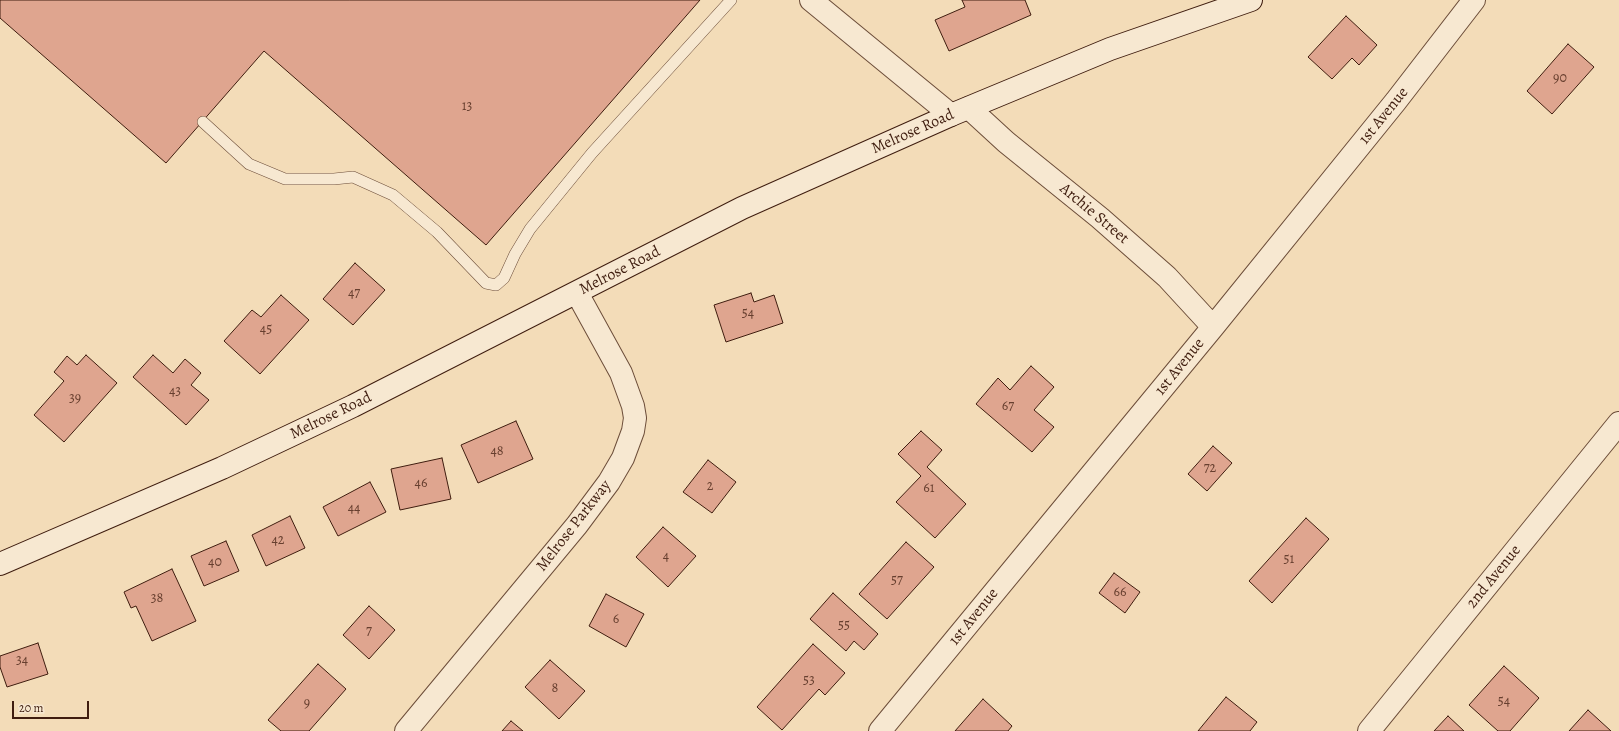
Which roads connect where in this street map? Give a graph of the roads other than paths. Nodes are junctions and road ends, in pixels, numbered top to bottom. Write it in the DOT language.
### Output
graph roads {
  1 [pos="731,0"];
  2 [pos="810,0"];
  3 [pos="1251,0"];
  4 [pos="1474,0"];
  5 [pos="960,112"];
  6 [pos="203,122"];
  7 [pos="577,293"];
  8 [pos="1212,327"];
  9 [pos="1619,423"];
  10 [pos="0,564"];
  11 [pos="406,731"];
  12 [pos="880,731"];
  13 [pos="1369,731"];
  1 -- 6 [label="lane"];
  2 -- 5 [label="street, Archie Street"];
  3 -- 5 [label="street, Melrose Road"];
  4 -- 8 [label="street, 1st Avenue"];
  5 -- 7 [label="street, Melrose Road"];
  5 -- 8 [label="street, Archie Street"];
  7 -- 10 [label="street, Melrose Road"];
  7 -- 11 [label="street, Melrose Parkway"];
  8 -- 12 [label="street, 1st Avenue"];
  9 -- 13 [label="street, 2nd Avenue"];
}
